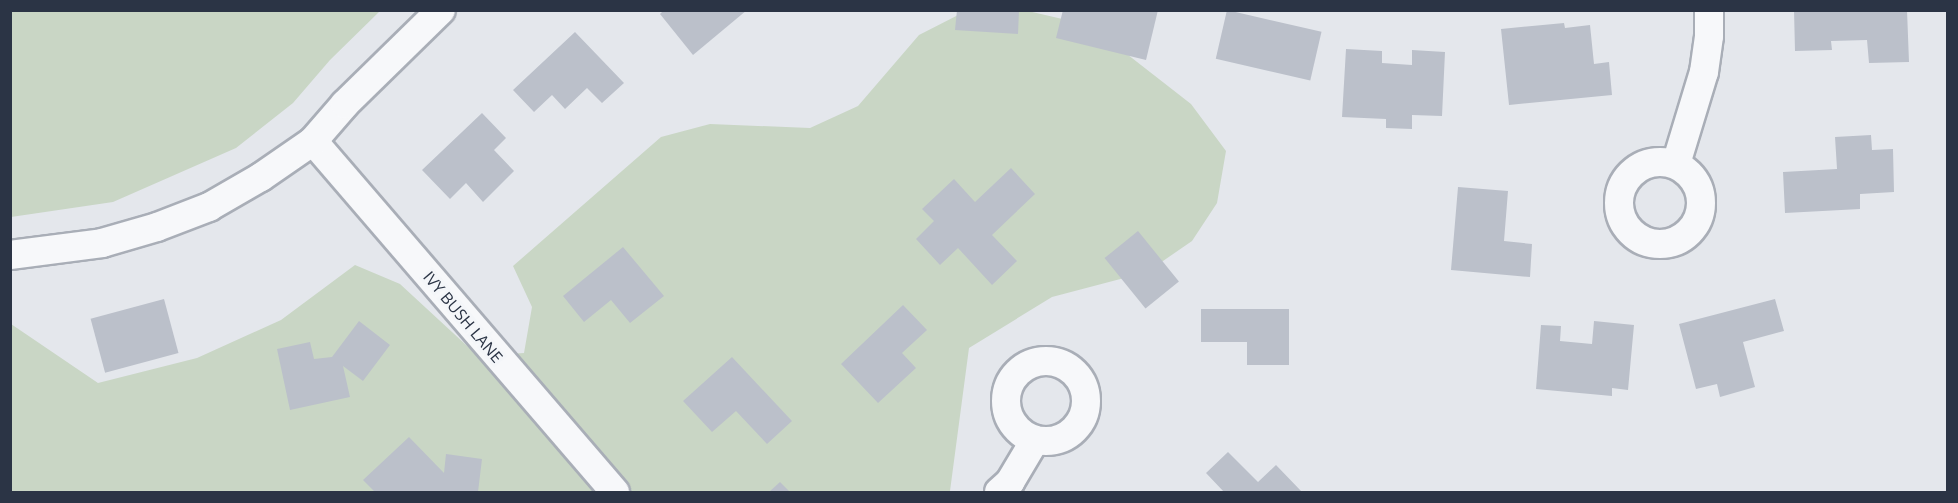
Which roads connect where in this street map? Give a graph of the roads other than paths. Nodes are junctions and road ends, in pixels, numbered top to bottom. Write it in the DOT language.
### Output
graph roads {
  1 [pos="441,10"];
  2 [pos="1709,10"];
  3 [pos="313,141"];
  4 [pos="1676,164"];
  5 [pos="10,255"];
  6 [pos="1035,440"];
  7 [pos="615,492"];
  8 [pos="999,492"];
  1 -- 3 [label="street"];
  2 -- 4 [label="street"];
  3 -- 5 [label="street"];
  3 -- 7 [label="street, IVY BUSH LANE"];
  6 -- 8 [label="street"];
}
